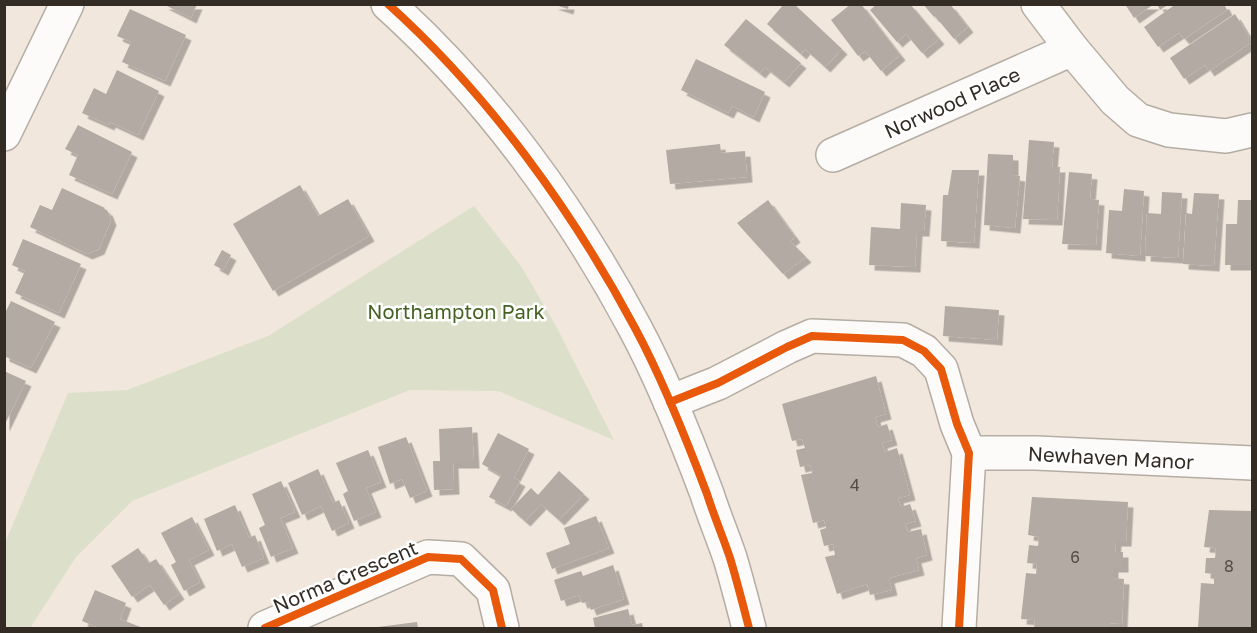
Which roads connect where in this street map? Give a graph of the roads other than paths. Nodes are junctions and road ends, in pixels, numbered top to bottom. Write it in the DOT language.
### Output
graph roads {
  1 [pos="67,4"];
  2 [pos="388,4"];
  3 [pos="1038,4"];
  4 [pos="1072,49"];
  5 [pos="8,115"];
  6 [pos="1252,130"];
  7 [pos="833,155"];
  8 [pos="670,402"];
  9 [pos="969,453"];
  10 [pos="1252,464"];
  11 [pos="265,628"];
  12 [pos="502,628"];
  13 [pos="749,628"];
  14 [pos="959,628"];
  1 -- 5 [label="street"];
  2 -- 8 [label="street"];
  3 -- 4 [label="street"];
  4 -- 6 [label="street"];
  4 -- 7 [label="street, Norwood Place"];
  8 -- 9 [label="street"];
  8 -- 13 [label="street"];
  9 -- 10 [label="street, Newhaven Manor"];
  9 -- 14 [label="street"];
  11 -- 12 [label="street, Norma Crescent"];
}
